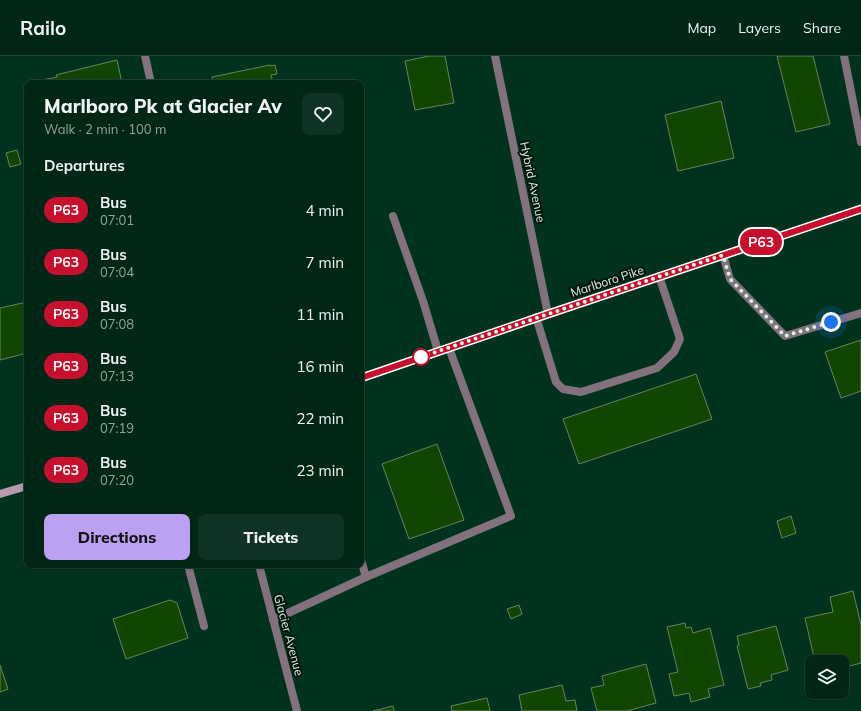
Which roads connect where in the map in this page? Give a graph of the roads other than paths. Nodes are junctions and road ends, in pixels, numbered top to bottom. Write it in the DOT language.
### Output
graph roads {
  1 [pos="145,56"];
  2 [pos="495,56"];
  3 [pos="844,56"];
  4 [pos="150,80"];
  5 [pos="861,142"];
  6 [pos="861,209"];
  7 [pos="393,216"];
  8 [pos="723,255"];
  9 [pos="659,276"];
  10 [pos="861,313"];
  11 [pos="548,314"];
  12 [pos="536,317"];
  13 [pos="449,348"];
  14 [pos="438,351"];
  15 [pos="364,377"];
  16 [pos="24,487"];
  17 [pos="0,494"];
  18 [pos="189,568"];
  19 [pos="260,568"];
  20 [pos="363,568"];
  21 [pos="366,577"];
  22 [pos="273,620"];
  23 [pos="204,626"];
  24 [pos="297,711"];
  1 -- 4 [label="street"];
  2 -- 11 [label="street, Hybrid Avenue"];
  3 -- 5 [label="street"];
  6 -- 8 [label="main road, Marlboro Pike"];
  7 -- 14 [label="street"];
  8 -- 9 [label="main road, Marlboro Pike"];
  8 -- 10 [label="street"];
  9 -- 11 [label="main road, Marlboro Pike"];
  9 -- 12 [label="street"];
  11 -- 12 [label="main road, Marlboro Pike"];
  12 -- 13 [label="main road, Marlboro Pike"];
  13 -- 14 [label="main road, Marlboro Pike"];
  13 -- 21 [label="street"];
  14 -- 15 [label="main road, Marlboro Pike"];
  16 -- 17 [label="main road"];
  18 -- 23 [label="street"];
  19 -- 22 [label="street, Glacier Avenue"];
  20 -- 21 [label="street"];
  21 -- 22 [label="street"];
  22 -- 24 [label="street, Glacier Avenue"];
}
